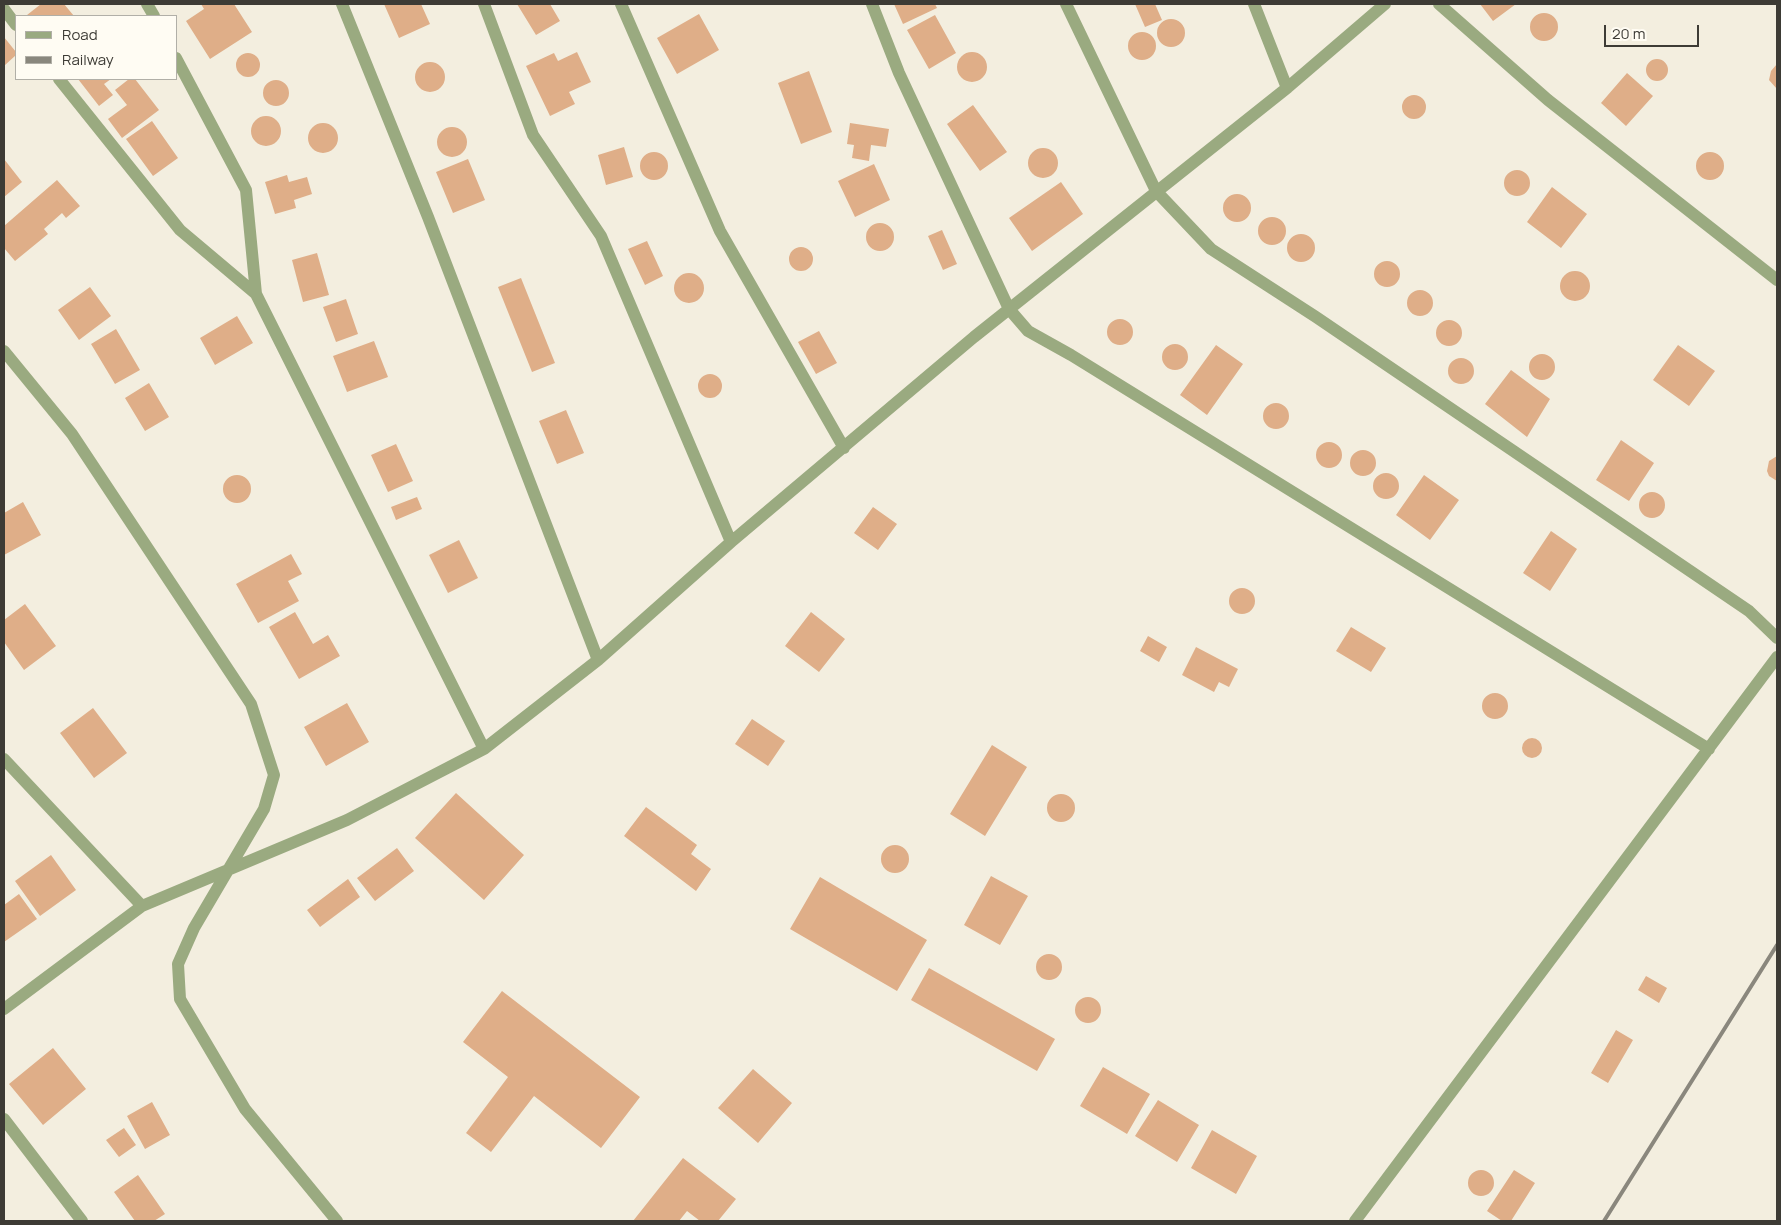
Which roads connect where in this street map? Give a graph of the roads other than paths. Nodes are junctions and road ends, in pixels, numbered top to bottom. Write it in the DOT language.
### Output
graph roads {
  1 [pos="147,4"];
  2 [pos="342,4"];
  3 [pos="484,4"];
  4 [pos="621,4"];
  5 [pos="872,4"];
  6 [pos="1066,4"];
  7 [pos="1254,4"];
  8 [pos="1385,4"];
  9 [pos="1439,4"];
  10 [pos="4,9"];
  11 [pos="153,15"];
  12 [pos="15,24"];
  13 [pos="178,62"];
  14 [pos="60,80"];
  15 [pos="1286,88"];
  16 [pos="1156,192"];
  17 [pos="1777,280"];
  18 [pos="256,294"];
  19 [pos="1009,309"];
  20 [pos="4,351"];
  21 [pos="844,448"];
  22 [pos="731,542"];
  23 [pos="1777,638"];
  24 [pos="1777,657"];
  25 [pos="598,660"];
  26 [pos="484,749"];
  27 [pos="1709,749"];
  28 [pos="4,759"];
  29 [pos="226,869"];
  30 [pos="142,906"];
  31 [pos="4,1009"];
  32 [pos="4,1119"];
  33 [pos="82,1221"];
  34 [pos="338,1221"];
  35 [pos="1354,1221"];
  1 -- 11 [label="street"];
  2 -- 25 [label="street"];
  3 -- 22 [label="street"];
  4 -- 21 [label="street"];
  5 -- 19 [label="street"];
  6 -- 16 [label="street"];
  7 -- 15 [label="street"];
  8 -- 15 [label="street"];
  9 -- 17 [label="street"];
  10 -- 12 [label="street"];
  13 -- 18 [label="street"];
  14 -- 18 [label="street"];
  15 -- 16 [label="street"];
  16 -- 19 [label="street"];
  16 -- 23 [label="street"];
  18 -- 26 [label="street"];
  19 -- 21 [label="street"];
  19 -- 27 [label="street"];
  20 -- 29 [label="street"];
  21 -- 22 [label="street"];
  22 -- 25 [label="street"];
  24 -- 27 [label="street"];
  25 -- 26 [label="street"];
  26 -- 29 [label="street"];
  27 -- 35 [label="street"];
  28 -- 30 [label="street"];
  29 -- 30 [label="street"];
  29 -- 34 [label="street"];
  30 -- 31 [label="street"];
  32 -- 33 [label="street"];
}
